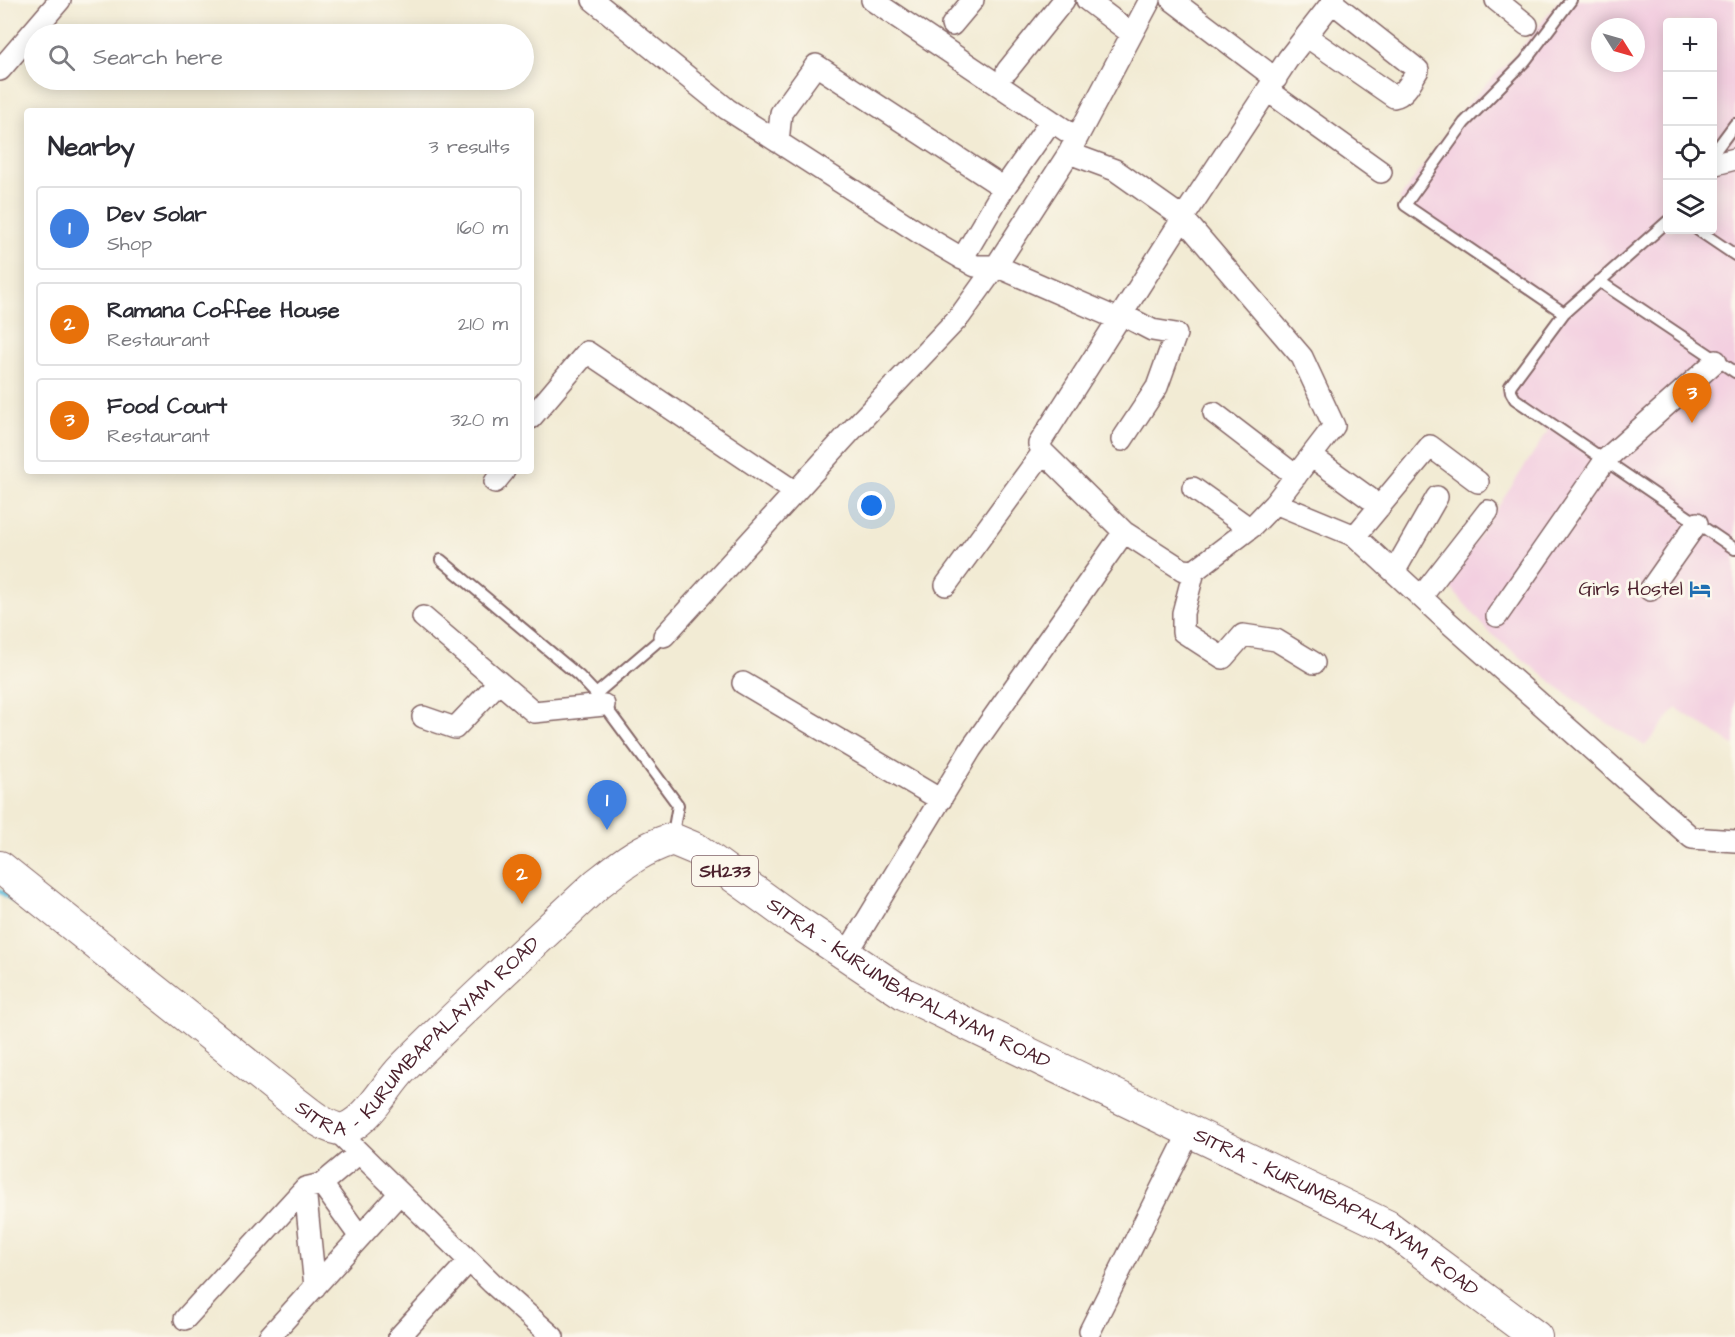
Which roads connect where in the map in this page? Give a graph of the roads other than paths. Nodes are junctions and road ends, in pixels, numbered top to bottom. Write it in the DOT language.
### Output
graph roads {
  1 [pos="60,0"];
  2 [pos="593,0"];
  3 [pos="973,0"];
  4 [pos="1064,0"];
  5 [pos="1087,0"];
  6 [pos="1150,0"];
  7 [pos="1172,0"];
  8 [pos="1496,0"];
  9 [pos="1571,0"];
  10 [pos="877,1"];
  11 [pos="1333,1"];
  12 [pos="39,24"];
  13 [pos="952,25"];
  14 [pos="1527,25"];
  15 [pos="1132,34"];
  16 [pos="1306,36"];
  17 [pos="24,42"];
  18 [pos="0,70"];
  19 [pos="1007,71"];
  20 [pos="1272,85"];
  21 [pos="1051,121"];
  22 [pos="1735,124"];
  23 [pos="778,142"];
  24 [pos="1073,146"];
  25 [pos="1717,149"];
  26 [pos="1735,159"];
  27 [pos="1717,164"];
  28 [pos="1381,172"];
  29 [pos="1004,188"];
  30 [pos="1183,218"];
  31 [pos="1663,225"];
  32 [pos="1704,234"];
  33 [pos="1735,255"];
  34 [pos="962,259"];
  35 [pos="996,266"];
  36 [pos="1599,281"];
  37 [pos="1564,313"];
  38 [pos="1119,316"];
  39 [pos="1716,361"];
  40 [pos="1735,372"];
  41 [pos="1214,413"];
  42 [pos="534,414"];
  43 [pos="1122,440"];
  44 [pos="1043,452"];
  45 [pos="1311,456"];
  46 [pos="1606,459"];
  47 [pos="1296,476"];
  48 [pos="1478,482"];
  49 [pos="1193,488"];
  50 [pos="795,492"];
  51 [pos="1437,497"];
  52 [pos="1369,498"];
  53 [pos="1275,503"];
  54 [pos="1488,511"];
  55 [pos="1697,523"];
  56 [pos="1249,528"];
  57 [pos="1124,532"];
  58 [pos="1355,536"];
  59 [pos="1735,549"];
  60 [pos="441,560"];
  61 [pos="1194,571"];
  62 [pos="1394,572"];
  63 [pos="946,585"];
  64 [pos="1650,590"];
  65 [pos="1421,597"];
  66 [pos="1497,616"];
  67 [pos="423,617"];
  68 [pos="664,636"];
  69 [pos="1314,663"];
  70 [pos="499,682"];
  71 [pos="743,683"];
  72 [pos="600,700"];
  73 [pos="423,717"];
  74 [pos="941,800"];
  75 [pos="672,839"];
  76 [pos="1735,841"];
  77 [pos="0,867"];
  78 [pos="846,955"];
  79 [pos="335,1129"];
  80 [pos="1190,1131"];
  81 [pos="359,1152"];
  82 [pos="314,1186"];
  83 [pos="400,1193"];
  84 [pos="360,1237"];
  85 [pos="469,1261"];
  86 [pos="315,1287"];
  87 [pos="185,1319"];
  88 [pos="1090,1332"];
  89 [pos="539,1333"];
  90 [pos="269,1337"];
  91 [pos="399,1337"];
  92 [pos="1536,1337"];
  1 -- 12 [label="street"];
  2 -- 23 [label="street"];
  3 -- 13 [label="street"];
  4 -- 19 [label="street"];
  5 -- 15 [label="street"];
  6 -- 15 [label="street"];
  7 -- 20 [label="street"];
  8 -- 14 [label="street"];
  9 -- 37 [label="lane"];
  10 -- 21 [label="street"];
  11 -- 16 [label="street"];
  11 -- 16 [label="street"];
  15 -- 24 [label="street"];
  16 -- 20 [label="street"];
  17 -- 18 [label="street"];
  20 -- 28 [label="street"];
  20 -- 30 [label="street"];
  21 -- 24 [label="street"];
  21 -- 29 [label="street"];
  22 -- 25 [label="lane"];
  23 -- 29 [label="street"];
  23 -- 34 [label="street"];
  24 -- 30 [label="street"];
  24 -- 35 [label="street"];
  26 -- 27 [label="street"];
  29 -- 34 [label="street"];
  30 -- 38 [label="street"];
  30 -- 45 [label="street"];
  31 -- 36 [label="lane"];
  32 -- 33 [label="lane"];
  34 -- 35 [label="street"];
  35 -- 38 [label="street"];
  35 -- 50 [label="street"];
  36 -- 37 [label="lane"];
  36 -- 39 [label="lane"];
  37 -- 46 [label="lane"];
  38 -- 43 [label="street"];
  38 -- 44 [label="street"];
  39 -- 40 [label="lane"];
  39 -- 46 [label="street"];
  41 -- 47 [label="street"];
  42 -- 50 [label="street"];
  44 -- 57 [label="street"];
  44 -- 63 [label="street"];
  45 -- 47 [label="street"];
  45 -- 52 [label="street"];
  46 -- 55 [label="lane"];
  46 -- 66 [label="street"];
  47 -- 53 [label="street"];
  48 -- 58 [label="street"];
  49 -- 56 [label="street"];
  50 -- 68 [label="street"];
  51 -- 62 [label="street"];
  53 -- 56 [label="street"];
  53 -- 58 [label="street"];
  54 -- 65 [label="street"];
  55 -- 59 [label="lane"];
  55 -- 64 [label="street"];
  56 -- 61 [label="street"];
  57 -- 61 [label="street"];
  57 -- 74 [label="street"];
  58 -- 62 [label="street"];
  60 -- 72 [label="lane"];
  61 -- 69 [label="street"];
  62 -- 65 [label="street"];
  65 -- 76 [label="street"];
  67 -- 70 [label="street"];
  68 -- 72 [label="lane"];
  70 -- 72 [label="street"];
  70 -- 73 [label="street"];
  71 -- 74 [label="street"];
  72 -- 75 [label="lane"];
  74 -- 78 [label="street"];
  75 -- 78 [label="main road, SITRA - KURUMBAPALAYAM ROAD / SH233"];
  75 -- 79 [label="main road, SITRA - KURUMBAPALAYAM ROAD / SH233"];
  77 -- 79 [label="main road, SITRA - KURUMBAPALAYAM ROAD"];
  78 -- 80 [label="main road, SITRA - KURUMBAPALAYAM ROAD / SH233"];
  79 -- 81 [label="street"];
  80 -- 88 [label="street"];
  80 -- 92 [label="main road, SITRA - KURUMBAPALAYAM ROAD / SH233"];
  81 -- 82 [label="street"];
  81 -- 83 [label="street"];
  82 -- 84 [label="street"];
  82 -- 86 [label="street"];
  82 -- 87 [label="street"];
  83 -- 84 [label="street"];
  83 -- 85 [label="street"];
  84 -- 86 [label="street"];
  85 -- 89 [label="street"];
  85 -- 91 [label="street"];
  86 -- 90 [label="street"];
}
